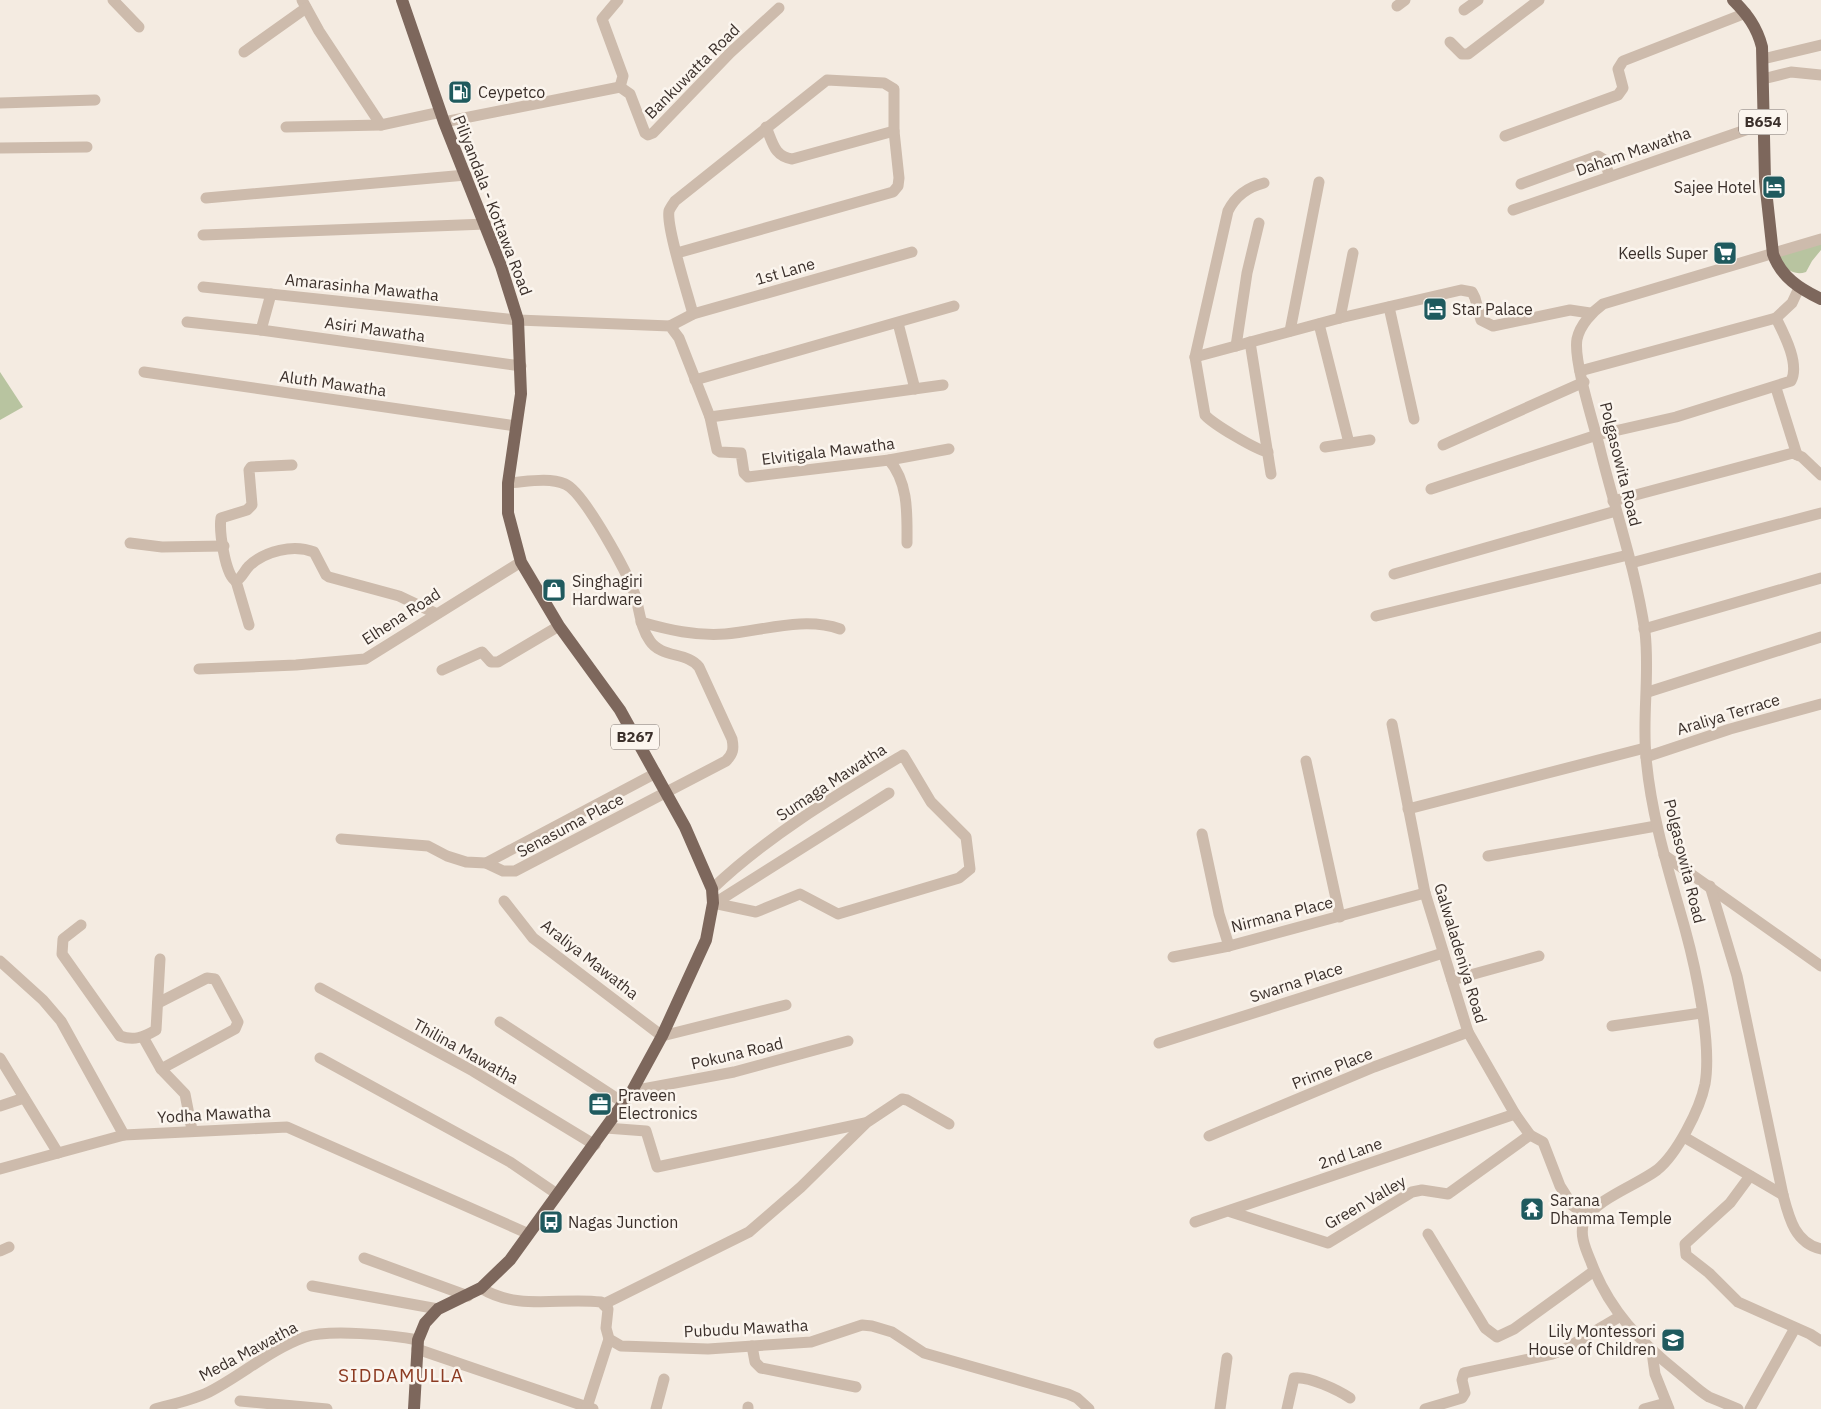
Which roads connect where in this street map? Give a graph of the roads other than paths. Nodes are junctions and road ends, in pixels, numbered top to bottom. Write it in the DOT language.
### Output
graph roads {
  1 [pos="113,0"];
  2 [pos="402,0"];
  3 [pos="618,0"];
  4 [pos="1478,0"];
  5 [pos="1539,0"];
  6 [pos="1733,0"];
  7 [pos="304,4"];
  8 [pos="779,8"];
  9 [pos="1464,10"];
  10 [pos="1746,13"];
  11 [pos="139,27"];
  12 [pos="1450,42"];
  13 [pos="1821,45"];
  14 [pos="244,52"];
  15 [pos="1763,59"];
  16 [pos="1821,75"];
  17 [pos="1763,80"];
  18 [pos="620,87"];
  19 [pos="96,100"];
  20 [pos="0,103"];
  21 [pos="442,117"];
  22 [pos="1763,124"];
  23 [pos="381,125"];
  24 [pos="286,127"];
  25 [pos="766,127"];
  26 [pos="894,131"];
  27 [pos="1505,136"];
  28 [pos="86,147"];
  29 [pos="0,148"];
  30 [pos="466,175"];
  31 [pos="1610,176"];
  32 [pos="1264,182"];
  33 [pos="1319,182"];
  34 [pos="1521,184"];
  35 [pos="206,198"];
  36 [pos="1513,210"];
  37 [pos="486,224"];
  38 [pos="1259,224"];
  39 [pos="203,235"];
  40 [pos="1821,239"];
  41 [pos="912,252"];
  42 [pos="677,253"];
  43 [pos="1353,253"];
  44 [pos="1772,254"];
  45 [pos="204,287"];
  46 [pos="1799,288"];
  47 [pos="272,294"];
  48 [pos="1821,299"];
  49 [pos="954,306"];
  50 [pos="1389,307"];
  51 [pos="1590,313"];
  52 [pos="693,314"];
  53 [pos="1340,318"];
  54 [pos="1776,318"];
  55 [pos="518,320"];
  56 [pos="187,322"];
  57 [pos="898,323"];
  58 [pos="1319,324"];
  59 [pos="670,326"];
  60 [pos="261,330"];
  61 [pos="1290,331"];
  62 [pos="1250,342"];
  63 [pos="1236,346"];
  64 [pos="1194,357"];
  65 [pos="521,366"];
  66 [pos="144,372"];
  67 [pos="1582,376"];
  68 [pos="695,380"];
  69 [pos="943,385"];
  70 [pos="915,388"];
  71 [pos="1776,388"];
  72 [pos="710,418"];
  73 [pos="1414,419"];
  74 [pos="516,426"];
  75 [pos="1597,435"];
  76 [pos="1370,440"];
  77 [pos="1349,443"];
  78 [pos="1443,445"];
  79 [pos="1325,447"];
  80 [pos="948,449"];
  81 [pos="1268,452"];
  82 [pos="1797,455"];
  83 [pos="889,460"];
  84 [pos="292,465"];
  85 [pos="1271,474"];
  86 [pos="1821,475"];
  87 [pos="508,482"];
  88 [pos="1432,489"];
  89 [pos="1614,506"];
  90 [pos="1821,513"];
  91 [pos="130,543"];
  92 [pos="907,544"];
  93 [pos="224,546"];
  94 [pos="1630,559"];
  95 [pos="521,562"];
  96 [pos="1394,574"];
  97 [pos="1821,578"];
  98 [pos="236,581"];
  99 [pos="435,613"];
  100 [pos="1376,616"];
  101 [pos="641,622"];
  102 [pos="249,625"];
  103 [pos="559,626"];
  104 [pos="840,629"];
  105 [pos="1644,629"];
  106 [pos="1821,637"];
  107 [pos="199,669"];
  108 [pos="442,670"];
  109 [pos="1648,692"];
  110 [pos="1821,704"];
  111 [pos="1392,724"];
  112 [pos="1646,753"];
  113 [pos="1306,761"];
  114 [pos="656,773"];
  115 [pos="666,792"];
  116 [pos="890,793"];
  117 [pos="1408,809"];
  118 [pos="1656,826"];
  119 [pos="1202,834"];
  120 [pos="340,839"];
  121 [pos="1664,855"];
  122 [pos="1488,856"];
  123 [pos="486,863"];
  124 [pos="1710,886"];
  125 [pos="712,889"];
  126 [pos="1425,894"];
  127 [pos="504,900"];
  128 [pos="714,903"];
  129 [pos="1340,917"];
  130 [pos="81,925"];
  131 [pos="1229,946"];
  132 [pos="1443,952"];
  133 [pos="1539,956"];
  134 [pos="1172,957"];
  135 [pos="160,959"];
  136 [pos="0,961"];
  137 [pos="1821,966"];
  138 [pos="1452,980"];
  139 [pos="320,988"];
  140 [pos="158,1003"];
  141 [pos="786,1006"];
  142 [pos="1701,1013"];
  143 [pos="500,1022"];
  144 [pos="1612,1026"];
  145 [pos="1468,1032"];
  146 [pos="662,1036"];
  147 [pos="143,1037"];
  148 [pos="848,1041"];
  149 [pos="1159,1042"];
  150 [pos="0,1058"];
  151 [pos="320,1058"];
  152 [pos="161,1069"];
  153 [pos="632,1091"];
  154 [pos="24,1098"];
  155 [pos="624,1103"];
  156 [pos="0,1106"];
  157 [pos="1515,1114"];
  158 [pos="866,1123"];
  159 [pos="949,1124"];
  160 [pos="606,1128"];
  161 [pos="192,1130"];
  162 [pos="124,1135"];
  163 [pos="1530,1135"];
  164 [pos="1210,1136"];
  165 [pos="1684,1137"];
  166 [pos="595,1145"];
  167 [pos="58,1154"];
  168 [pos="0,1169"];
  169 [pos="1750,1176"];
  170 [pos="557,1194"];
  171 [pos="1783,1195"];
  172 [pos="1231,1212"];
  173 [pos="1587,1216"];
  174 [pos="1195,1222"];
  175 [pos="530,1234"];
  176 [pos="1428,1234"];
  177 [pos="1821,1249"];
  178 [pos="364,1258"];
  179 [pos="1594,1271"];
  180 [pos="312,1286"];
  181 [pos="482,1288"];
  182 [pos="468,1296"];
  183 [pos="604,1304"];
  184 [pos="438,1309"];
  185 [pos="1619,1317"];
  186 [pos="1795,1328"];
  187 [pos="609,1339"];
  188 [pos="1821,1341"];
  189 [pos="418,1344"];
  190 [pos="752,1346"];
  191 [pos="1652,1352"];
  192 [pos="1227,1358"];
  193 [pos="664,1379"];
  194 [pos="856,1387"];
  195 [pos="1350,1398"];
  196 [pos="240,1401"];
  197 [pos="1667,1406"];
  198 [pos="590,1408"];
  199 [pos="155,1409"];
  200 [pos="327,1409"];
  201 [pos="414,1409"];
  202 [pos="656,1409"];
  203 [pos="1089,1409"];
  204 [pos="1220,1409"];
  205 [pos="1287,1409"];
  206 [pos="1425,1409"];
  207 [pos="1644,1409"];
  208 [pos="1738,1409"];
  209 [pos="1750,1409"];
  1 -- 11 [label="street"];
  2 -- 21 [label="main road, Piliyandala - Kottawa Road / B267"];
  3 -- 18 [label="street"];
  4 -- 9 [label="street"];
  5 -- 12 [label="street"];
  6 -- 10 [label="main road, B654"];
  7 -- 14 [label="street"];
  7 -- 23 [label="street"];
  8 -- 18 [label="street, Bankuwatta Road"];
  10 -- 15 [label="main road, B654"];
  10 -- 27 [label="street"];
  13 -- 15 [label="street"];
  15 -- 17 [label="main road, B654"];
  16 -- 17 [label="street"];
  17 -- 22 [label="main road, B654"];
  18 -- 21 [label="street"];
  19 -- 20 [label="street"];
  21 -- 23 [label="street"];
  21 -- 30 [label="main road, Piliyandala - Kottawa Road / B267"];
  22 -- 31 [label="street, Daham Mawatha"];
  22 -- 44 [label="main road, B654"];
  23 -- 24 [label="street"];
  25 -- 26 [label="street"];
  25 -- 26 [label="street"];
  25 -- 42 [label="street"];
  26 -- 42 [label="street"];
  28 -- 29 [label="street"];
  30 -- 35 [label="street"];
  30 -- 37 [label="main road, Piliyandala - Kottawa Road / B267"];
  31 -- 34 [label="street"];
  31 -- 36 [label="street, Daham Mawatha"];
  32 -- 64 [label="street"];
  33 -- 61 [label="street"];
  37 -- 39 [label="street"];
  37 -- 55 [label="main road, Piliyandala - Kottawa Road / B267"];
  38 -- 63 [label="street"];
  40 -- 44 [label="street"];
  41 -- 52 [label="street, 1st Lane"];
  42 -- 52 [label="street"];
  43 -- 53 [label="street"];
  44 -- 46 [label="main road, B654"];
  44 -- 51 [label="street"];
  45 -- 47 [label="street, Amarasinha Mawatha"];
  46 -- 48 [label="main road, B654"];
  46 -- 54 [label="street"];
  47 -- 55 [label="street, Amarasinha Mawatha"];
  47 -- 60 [label="street"];
  49 -- 57 [label="street"];
  50 -- 51 [label="street"];
  50 -- 53 [label="street"];
  50 -- 73 [label="street"];
  51 -- 67 [label="street, Polgasowita Road"];
  52 -- 59 [label="street, 1st Lane"];
  53 -- 58 [label="street"];
  54 -- 67 [label="street"];
  54 -- 71 [label="street"];
  55 -- 59 [label="street"];
  55 -- 65 [label="main road, Piliyandala - Kottawa Road / B267"];
  56 -- 60 [label="street, Asiri Mawatha"];
  57 -- 68 [label="street"];
  57 -- 70 [label="street"];
  58 -- 61 [label="street"];
  58 -- 77 [label="street"];
  59 -- 68 [label="street, Elvitigala Mawatha"];
  60 -- 65 [label="street, Asiri Mawatha"];
  61 -- 62 [label="street"];
  62 -- 63 [label="street"];
  62 -- 81 [label="street"];
  63 -- 64 [label="street"];
  64 -- 81 [label="street"];
  65 -- 74 [label="main road, Piliyandala - Kottawa Road / B267"];
  66 -- 74 [label="street, Aluth Mawatha"];
  67 -- 75 [label="street, Polgasowita Road"];
  67 -- 78 [label="street"];
  68 -- 72 [label="street, Elvitigala Mawatha"];
  69 -- 70 [label="street"];
  70 -- 72 [label="street"];
  71 -- 75 [label="street"];
  71 -- 82 [label="street"];
  72 -- 83 [label="street, Elvitigala Mawatha"];
  74 -- 87 [label="main road, Piliyandala - Kottawa Road / B267"];
  75 -- 88 [label="street"];
  75 -- 89 [label="street, Polgasowita Road"];
  76 -- 77 [label="street"];
  77 -- 79 [label="street"];
  80 -- 83 [label="street, Elvitigala Mawatha"];
  81 -- 85 [label="street"];
  82 -- 86 [label="street"];
  82 -- 89 [label="street"];
  83 -- 92 [label="street"];
  84 -- 93 [label="street"];
  87 -- 95 [label="main road, Piliyandala - Kottawa Road / B267"];
  87 -- 101 [label="street, Senasuma Place"];
  89 -- 94 [label="street, Polgasowita Road"];
  89 -- 96 [label="street"];
  90 -- 94 [label="street"];
  91 -- 93 [label="street"];
  93 -- 98 [label="street"];
  94 -- 100 [label="street"];
  94 -- 105 [label="street, Polgasowita Road"];
  95 -- 99 [label="street, Elhena Road"];
  95 -- 103 [label="main road, Piliyandala - Kottawa Road / B267"];
  97 -- 105 [label="street"];
  98 -- 99 [label="street"];
  98 -- 102 [label="street"];
  99 -- 107 [label="street, Elhena Road"];
  101 -- 104 [label="street"];
  101 -- 115 [label="street, Senasuma Place"];
  103 -- 108 [label="street"];
  103 -- 114 [label="main road, Piliyandala - Kottawa Road / B267"];
  105 -- 109 [label="street, Polgasowita Road"];
  106 -- 109 [label="street"];
  109 -- 112 [label="street, Polgasowita Road"];
  110 -- 112 [label="street, Araliya Terrace"];
  111 -- 117 [label="street, Galwaladeniya Road"];
  112 -- 117 [label="street, Araliya Terrace"];
  112 -- 118 [label="street, Polgasowita Road"];
  113 -- 129 [label="street"];
  114 -- 115 [label="main road, Piliyandala - Kottawa Road / B267"];
  114 -- 123 [label="street"];
  115 -- 123 [label="street, Senasuma Place"];
  115 -- 125 [label="main road, Piliyandala - Kottawa Road / B267"];
  116 -- 128 [label="street"];
  117 -- 126 [label="street, Galwaladeniya Road"];
  118 -- 121 [label="street, Polgasowita Road"];
  118 -- 122 [label="street"];
  119 -- 131 [label="street, Nirmana Place"];
  120 -- 123 [label="street, Senasuma Place"];
  121 -- 124 [label="street"];
  121 -- 142 [label="street, Polgasowita Road"];
  124 -- 137 [label="street"];
  124 -- 171 [label="street"];
  125 -- 128 [label="main road, Piliyandala - Kottawa Road / B267"];
  125 -- 128 [label="street, Sumaga Mawatha"];
  126 -- 129 [label="street, Nirmana Place"];
  126 -- 132 [label="street, Galwaladeniya Road"];
  127 -- 146 [label="street, Araliya Mawatha"];
  128 -- 146 [label="main road, Piliyandala - Kottawa Road / B267"];
  129 -- 131 [label="street, Nirmana Place"];
  130 -- 147 [label="street"];
  131 -- 134 [label="street"];
  132 -- 138 [label="street, Galwaladeniya Road"];
  132 -- 149 [label="street, Swarna Place"];
  133 -- 138 [label="street"];
  135 -- 140 [label="street"];
  136 -- 162 [label="street"];
  138 -- 145 [label="street, Galwaladeniya Road"];
  139 -- 166 [label="street, Thilina Mawatha"];
  140 -- 147 [label="street"];
  140 -- 152 [label="street"];
  141 -- 146 [label="street"];
  142 -- 144 [label="street"];
  142 -- 165 [label="street, Polgasowita Road"];
  143 -- 155 [label="street"];
  145 -- 157 [label="street, Galwaladeniya Road"];
  145 -- 164 [label="street, Prime Place"];
  146 -- 153 [label="main road, Piliyandala - Kottawa Road / B267"];
  147 -- 152 [label="street"];
  148 -- 153 [label="street, Pokuna Road"];
  150 -- 154 [label="street"];
  151 -- 170 [label="street"];
  152 -- 161 [label="street"];
  153 -- 155 [label="main road, Piliyandala - Kottawa Road / B267"];
  154 -- 156 [label="street"];
  154 -- 167 [label="street"];
  155 -- 160 [label="main road, Piliyandala - Kottawa Road / B267"];
  157 -- 163 [label="street, Galwaladeniya Road"];
  157 -- 172 [label="street, 2nd Lane"];
  158 -- 159 [label="street"];
  158 -- 160 [label="street"];
  158 -- 183 [label="street"];
  160 -- 166 [label="main road, Piliyandala - Kottawa Road / B267"];
  161 -- 162 [label="street, Yodha Mawatha"];
  161 -- 175 [label="street, Yodha Mawatha"];
  162 -- 167 [label="street, Yodha Mawatha"];
  163 -- 172 [label="street, Green Valley"];
  163 -- 173 [label="street, Galwaladeniya Road"];
  165 -- 169 [label="street"];
  165 -- 173 [label="street, Polgasowita Road"];
  166 -- 170 [label="main road, Piliyandala - Kottawa Road / B267"];
  167 -- 168 [label="street, Yodha Mawatha"];
  169 -- 171 [label="street"];
  169 -- 186 [label="street"];
  170 -- 175 [label="main road, Piliyandala - Kottawa Road / B267"];
  171 -- 177 [label="street"];
  172 -- 174 [label="street, 2nd Lane"];
  173 -- 179 [label="street"];
  175 -- 181 [label="main road, Piliyandala - Kottawa Road / B267"];
  176 -- 179 [label="street"];
  178 -- 182 [label="street"];
  179 -- 185 [label="street"];
  180 -- 184 [label="street"];
  181 -- 182 [label="main road, Piliyandala - Kottawa Road / B267"];
  181 -- 183 [label="street"];
  182 -- 184 [label="main road, Piliyandala - Kottawa Road / B267"];
  183 -- 187 [label="street"];
  184 -- 189 [label="main road, Piliyandala - Kottawa Road / B267"];
  185 -- 191 [label="street"];
  185 -- 206 [label="street"];
  186 -- 188 [label="street"];
  186 -- 209 [label="street"];
  187 -- 190 [label="street, Pubudu Mawatha"];
  187 -- 198 [label="street"];
  189 -- 198 [label="street, Meda Mawatha"];
  189 -- 199 [label="street, Meda Mawatha"];
  189 -- 201 [label="main road, Piliyandala - Kottawa Road / B267"];
  190 -- 194 [label="street"];
  190 -- 203 [label="street, Pubudu Mawatha"];
  191 -- 197 [label="street"];
  191 -- 208 [label="street"];
  192 -- 204 [label="street"];
  193 -- 202 [label="street"];
  195 -- 205 [label="street"];
  196 -- 200 [label="street"];
  197 -- 207 [label="street"];
}
